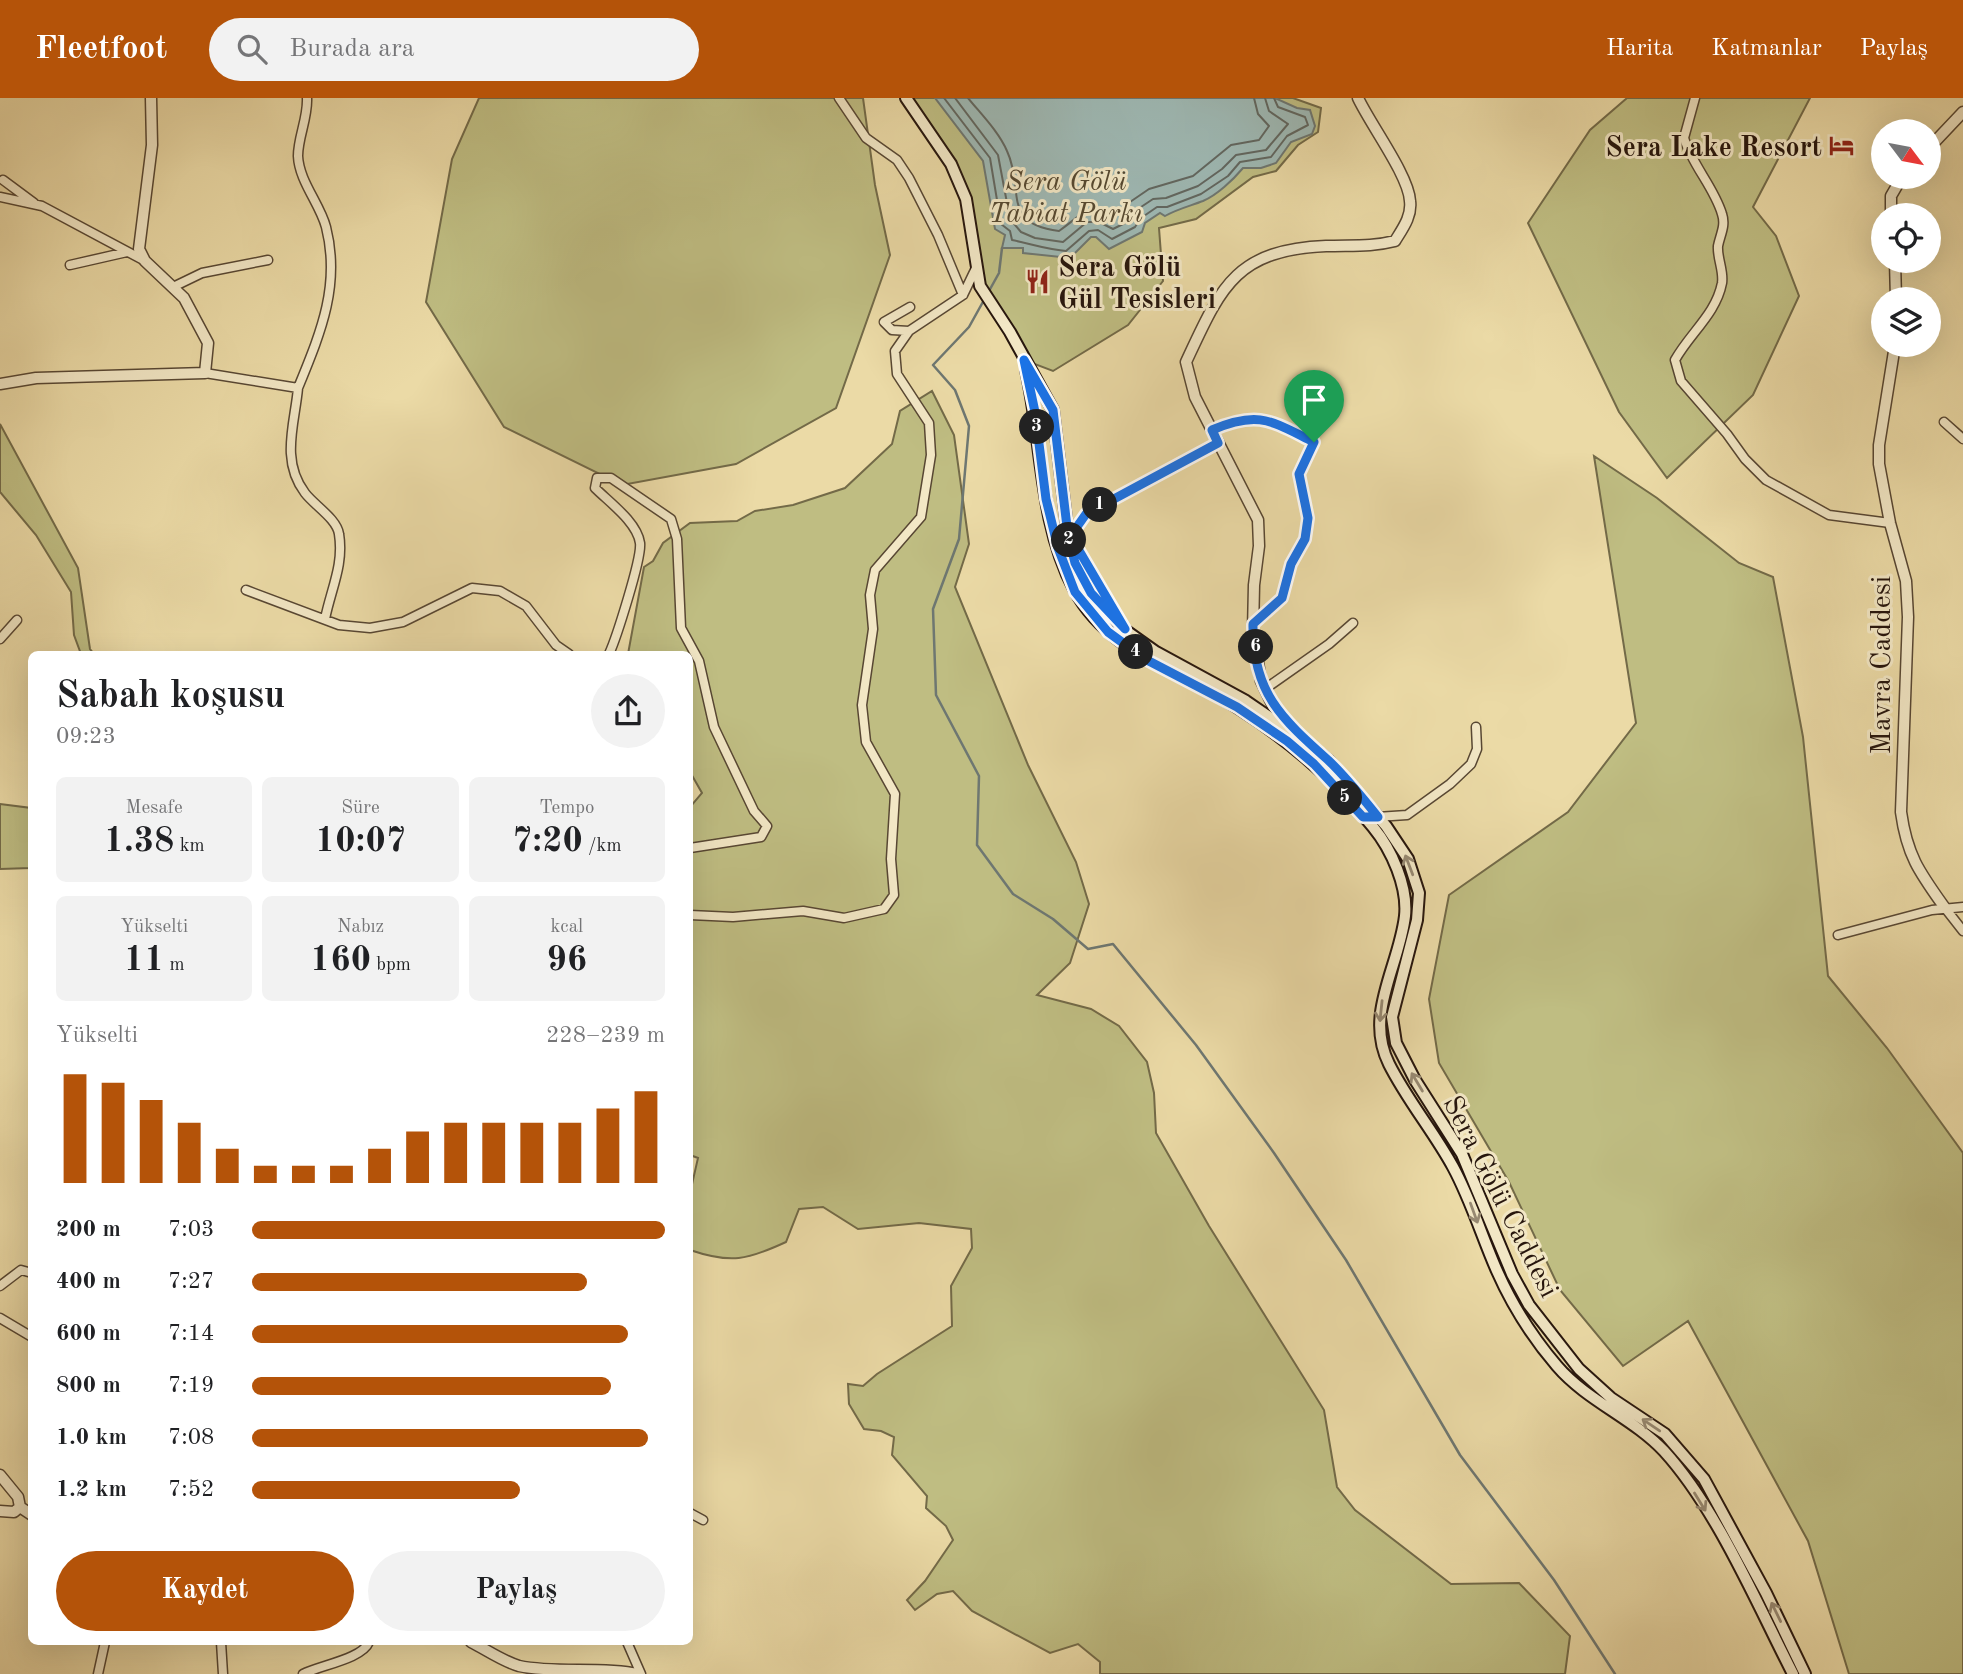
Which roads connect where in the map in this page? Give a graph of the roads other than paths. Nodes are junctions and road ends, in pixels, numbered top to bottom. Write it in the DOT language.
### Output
graph roads {
  1 [pos="151,98"];
  2 [pos="307,98"];
  3 [pos="839,98"];
  4 [pos="906,98"];
  5 [pos="1358,98"];
  6 [pos="1695,98"];
  7 [pos="1963,112"];
  8 [pos="1941,135"];
  9 [pos="3,180"];
  10 [pos="0,197"];
  11 [pos="36,205"];
  12 [pos="127,252"];
  13 [pos="268,260"];
  14 [pos="145,261"];
  15 [pos="69,265"];
  16 [pos="976,268"];
  17 [pos="173,287"];
  18 [pos="964,295"];
  19 [pos="910,307"];
  20 [pos="909,331"];
  21 [pos="1893,357"];
  22 [pos="1024,360"];
  23 [pos="205,373"];
  24 [pos="0,384"];
  25 [pos="298,388"];
  26 [pos="1944,422"];
  27 [pos="1212,430"];
  28 [pos="1963,439"];
  29 [pos="1218,443"];
  30 [pos="1890,523"];
  31 [pos="246,590"];
  32 [pos="325,619"];
  33 [pos="17,620"];
  34 [pos="1353,623"];
  35 [pos="1253,624"];
  36 [pos="1125,629"];
  37 [pos="0,639"];
  38 [pos="565,651"];
  39 [pos="610,651"];
  40 [pos="1145,659"];
  41 [pos="1265,689"];
  42 [pos="1476,727"];
  43 [pos="1307,743"];
  44 [pos="1314,764"];
  45 [pos="1363,817"];
  46 [pos="1378,817"];
  47 [pos="693,848"];
  48 [pos="1963,907"];
  49 [pos="1945,908"];
  50 [pos="693,915"];
  51 [pos="1963,931"];
  52 [pos="1838,935"];
  53 [pos="28,1272"];
  54 [pos="0,1286"];
  55 [pos="0,1318"];
  56 [pos="28,1334"];
  57 [pos="0,1475"];
  58 [pos="20,1507"];
  59 [pos="0,1511"];
  60 [pos="28,1512"];
  61 [pos="693,1515"];
  62 [pos="703,1520"];
  63 [pos="103,1645"];
  64 [pos="221,1645"];
  65 [pos="368,1645"];
  66 [pos="477,1645"];
  67 [pos="628,1645"];
  68 [pos="534,1671"];
  69 [pos="98,1674"];
  70 [pos="223,1674"];
  71 [pos="303,1674"];
  72 [pos="639,1674"];
  73 [pos="1793,1674"];
  74 [pos="1805,1674"];
  1 -- 14 [label="street"];
  2 -- 25 [label="street"];
  3 -- 18 [label="street"];
  4 -- 16 [label="main road, Sera Gölü Caddesi"];
  5 -- 27 [label="street"];
  6 -- 30 [label="street"];
  7 -- 8 [label="street"];
  9 -- 11 [label="street"];
  10 -- 11 [label="street"];
  11 -- 12 [label="street"];
  12 -- 14 [label="street"];
  12 -- 15 [label="street"];
  13 -- 17 [label="street"];
  14 -- 17 [label="street"];
  16 -- 18 [label="street"];
  16 -- 22 [label="main road, Sera Gölü Caddesi"];
  17 -- 23 [label="street"];
  18 -- 20 [label="street"];
  19 -- 20 [label="street"];
  20 -- 50 [label="street"];
  21 -- 30 [label="street, Mavra Caddesi"];
  22 -- 36 [label="main road, Sera Gölü Caddesi"];
  22 -- 40 [label="main road, Sera Gölü Caddesi"];
  23 -- 24 [label="street"];
  23 -- 25 [label="street"];
  25 -- 32 [label="street"];
  26 -- 28 [label="street"];
  27 -- 29 [label="street"];
  27 -- 35 [label="street"];
  29 -- 35 [label="street"];
  29 -- 36 [label="street"];
  30 -- 49 [label="street, Mavra Caddesi"];
  31 -- 32 [label="street"];
  32 -- 38 [label="street"];
  33 -- 37 [label="street"];
  34 -- 41 [label="street"];
  35 -- 41 [label="street"];
  36 -- 40 [label="street"];
  36 -- 43 [label="main road, Sera Gölü Caddesi"];
  39 -- 47 [label="street"];
  40 -- 44 [label="main road, Sera Gölü Caddesi"];
  41 -- 43 [label="street"];
  42 -- 46 [label="street"];
  43 -- 44 [label="street"];
  43 -- 46 [label="main road, Sera Gölü Caddesi"];
  44 -- 45 [label="main road, Sera Gölü Caddesi"];
  45 -- 46 [label="street"];
  45 -- 73 [label="main road, Sera Gölü Caddesi, one-way"];
  74 -- 46 [label="main road, Sera Gölü Caddesi, one-way"];
  48 -- 49 [label="street"];
  49 -- 51 [label="street, Mavra Caddesi"];
  49 -- 52 [label="street"];
  53 -- 54 [label="street"];
  55 -- 56 [label="street"];
  57 -- 58 [label="street"];
  58 -- 59 [label="street"];
  58 -- 60 [label="street"];
  61 -- 62 [label="street"];
  63 -- 69 [label="street"];
  64 -- 70 [label="street"];
  65 -- 71 [label="street"];
  66 -- 68 [label="street"];
  67 -- 72 [label="street"];
  68 -- 72 [label="street"];
}
